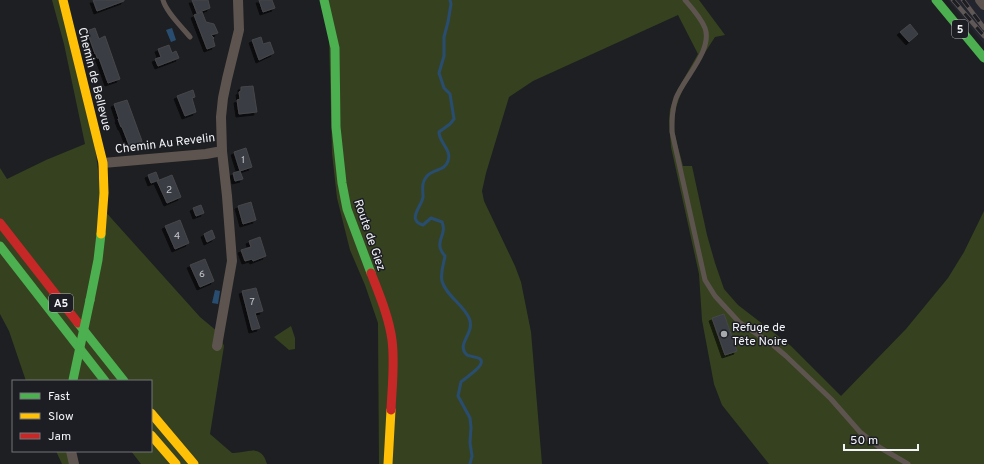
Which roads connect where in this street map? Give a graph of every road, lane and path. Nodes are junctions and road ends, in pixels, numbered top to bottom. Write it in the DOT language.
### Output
graph roads {
  1 [pos="63,0"];
  2 [pos="163,0"];
  3 [pos="238,0"];
  4 [pos="324,0"];
  5 [pos="685,0"];
  6 [pos="936,0"];
  7 [pos="980,0"];
  8 [pos="984,5"];
  9 [pos="190,37"];
  10 [pos="984,58"];
  11 [pos="222,151"];
  12 [pos="103,163"];
  13 [pos="0,222"];
  14 [pos="0,246"];
  15 [pos="217,346"];
  16 [pos="73,380"];
  17 [pos="105,380"];
  18 [pos="123,380"];
  19 [pos="152,414"];
  20 [pos="152,436"];
  21 [pos="71,452"];
  22 [pos="74,464"];
  23 [pos="176,464"];
  24 [pos="194,464"];
  25 [pos="388,464"];
  26 [pos="908,464"];
  1 -- 12 [label="main road, Chemin de Bellevue"];
  2 -- 9 [label="lane"];
  3 -- 11 [label="street, Chemin Au Revelin"];
  4 -- 25 [label="main road, Route de Giez"];
  5 -- 26 [label="lane"];
  6 -- 10 [label="main road, 5"];
  7 -- 8 [label="street"];
  11 -- 12 [label="street, Chemin Au Revelin"];
  11 -- 15 [label="street"];
  12 -- 16 [label="main road, Chemin de Bellevue, bridge"];
  13 -- 18 [label="main road, A5"];
  14 -- 17 [label="main road, A5"];
  19 -- 24 [label="main road"];
  20 -- 23 [label="main road"];
  21 -- 22 [label="street"];
}
